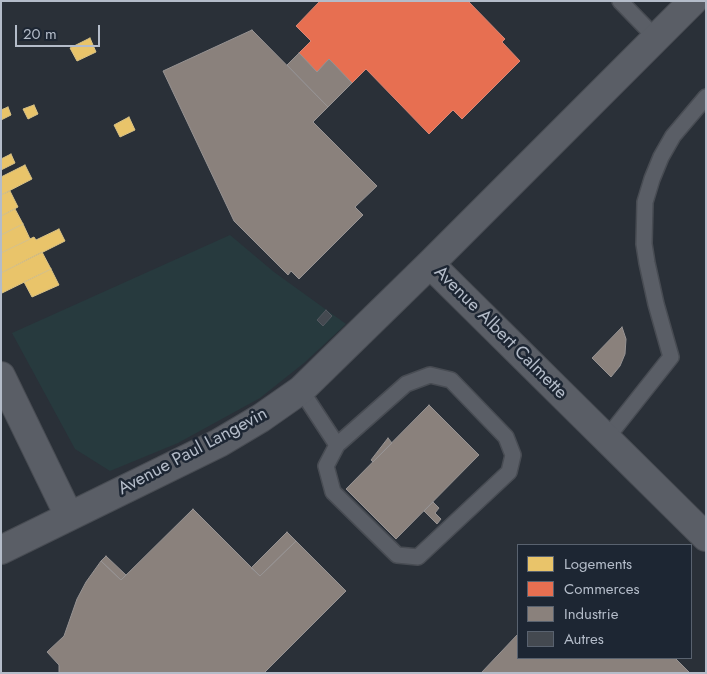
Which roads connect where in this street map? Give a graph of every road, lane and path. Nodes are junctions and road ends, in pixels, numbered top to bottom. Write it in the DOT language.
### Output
graph roads {
  1 [pos="620,1"];
  2 [pos="693,1"];
  3 [pos="656,38"];
  4 [pos="706,97"];
  5 [pos="430,264"];
  6 [pos="1,376"];
  7 [pos="301,390"];
  8 [pos="606,439"];
  9 [pos="337,445"];
  10 [pos="69,516"];
  11 [pos="706,537"];
  12 [pos="1,550"];
  1 -- 3 [label="lane"];
  2 -- 3 [label="street, Avenue Albert Calmette"];
  3 -- 5 [label="street, Avenue Albert Calmette"];
  4 -- 8 [label="lane"];
  5 -- 7 [label="street, Avenue Paul Langevin"];
  5 -- 8 [label="street, Avenue Albert Calmette"];
  6 -- 10 [label="street"];
  7 -- 9 [label="lane"];
  7 -- 10 [label="street, Avenue Paul Langevin"];
  8 -- 11 [label="street, Avenue Albert Calmette"];
  9 -- 9 [label="lane"];
  10 -- 12 [label="street, Avenue Paul Langevin"];
}
